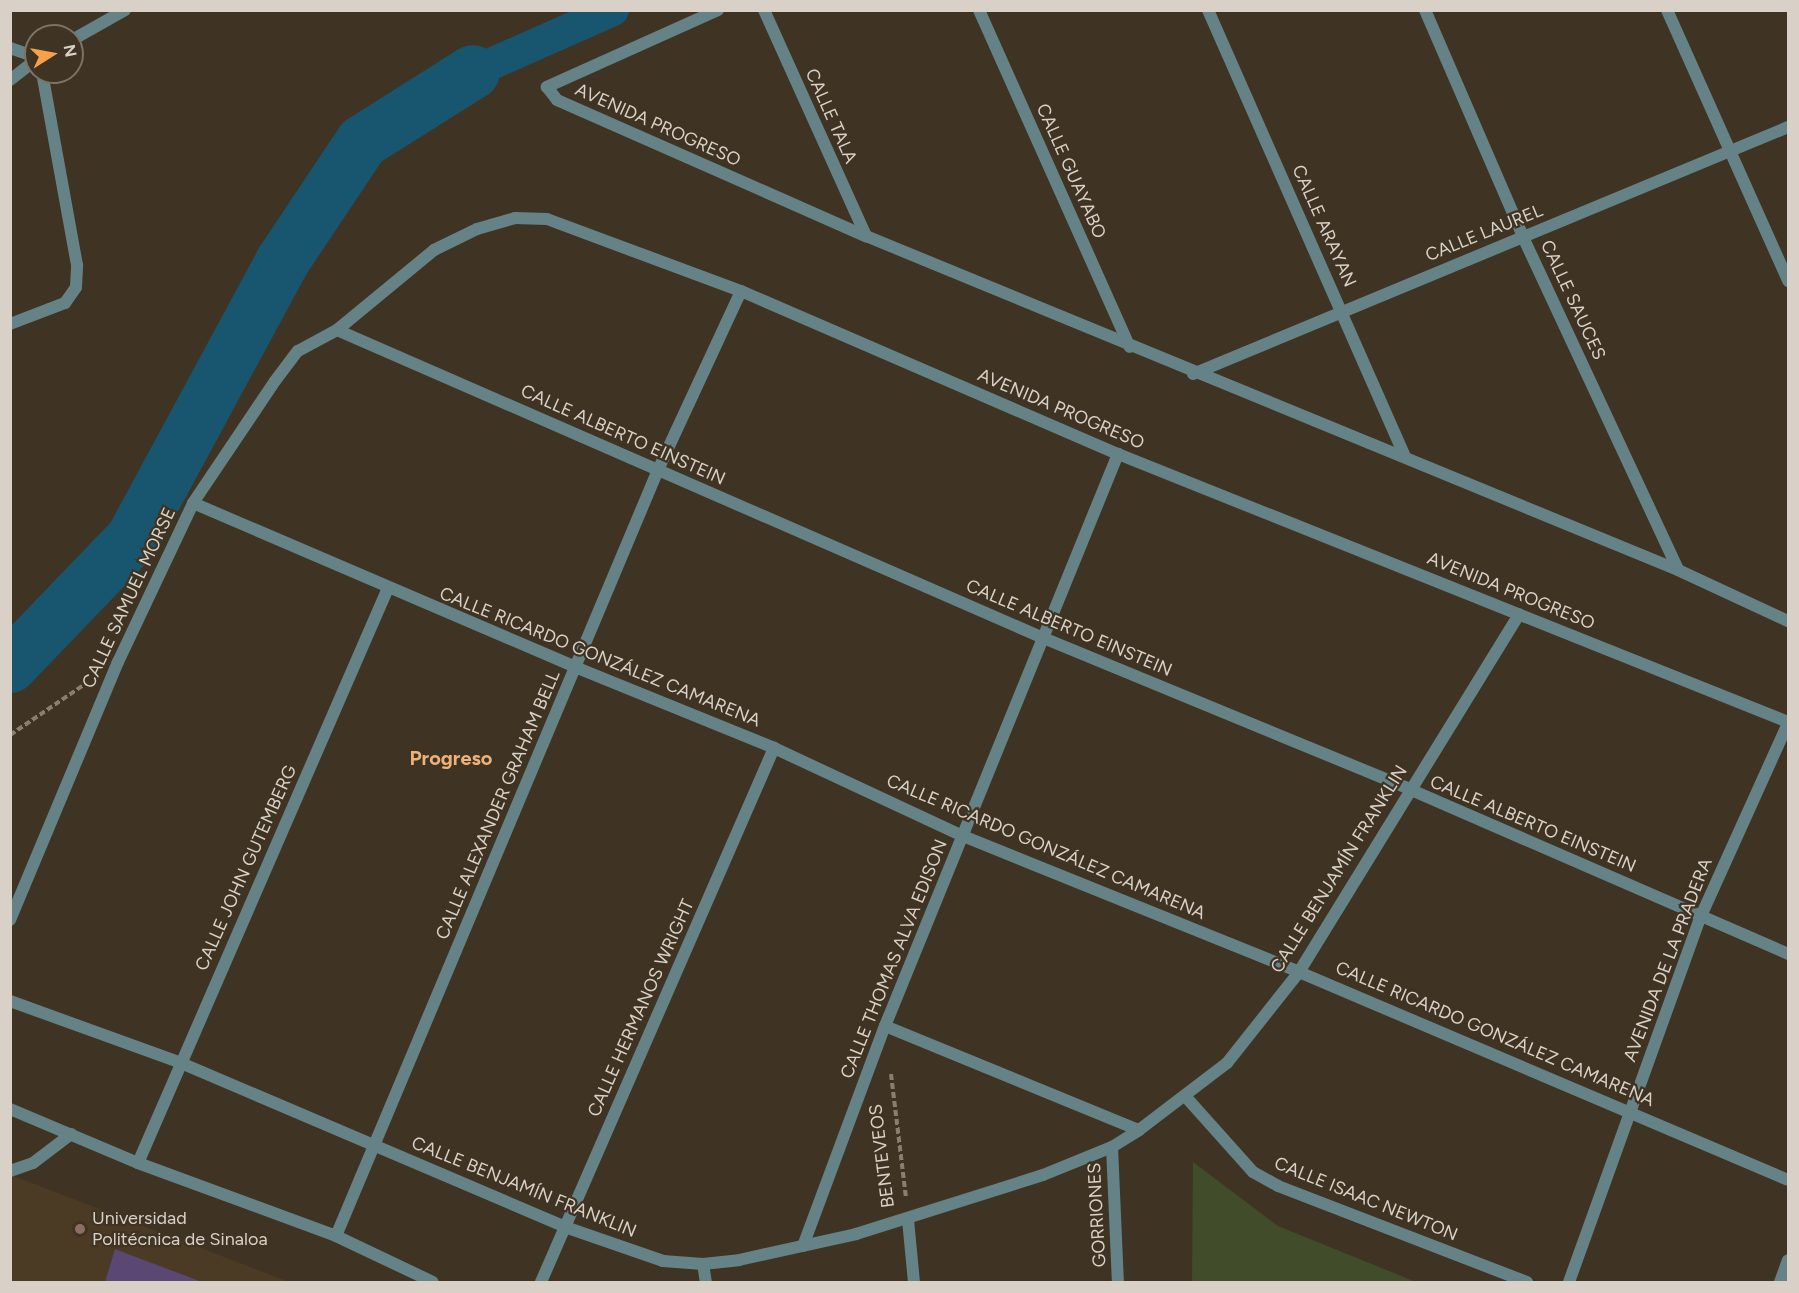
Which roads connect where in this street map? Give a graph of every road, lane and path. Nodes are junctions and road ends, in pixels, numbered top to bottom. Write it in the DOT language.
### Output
graph roads {
  1 [pos="126,10"];
  2 [pos="718,10"];
  3 [pos="764,10"];
  4 [pos="979,10"];
  5 [pos="1208,10"];
  6 [pos="1425,10"];
  7 [pos="1667,10"];
  8 [pos="84,33"];
  9 [pos="24,68"];
  10 [pos="10,80"];
  11 [pos="44,84"];
  12 [pos="1788,127"];
  13 [pos="1728,152"];
  14 [pos="866,236"];
  15 [pos="1523,237"];
  16 [pos="1788,281"];
  17 [pos="741,291"];
  18 [pos="1342,311"];
  19 [pos="10,324"];
  20 [pos="337,330"];
  21 [pos="1130,347"];
  22 [pos="1193,374"];
  23 [pos="1118,454"];
  24 [pos="1405,457"];
  25 [pos="658,470"];
  26 [pos="193,503"];
  27 [pos="1678,570"];
  28 [pos="388,588"];
  29 [pos="1519,614"];
  30 [pos="1788,621"];
  31 [pos="1041,637"];
  32 [pos="118,662"];
  33 [pos="575,668"];
  34 [pos="1788,722"];
  35 [pos="10,735"];
  36 [pos="774,748"];
  37 [pos="1409,789"];
  38 [pos="963,836"];
  39 [pos="1701,916"];
  40 [pos="10,920"];
  41 [pos="1788,954"];
  42 [pos="1299,972"];
  43 [pos="10,1001"];
  44 [pos="885,1026"];
  45 [pos="181,1063"];
  46 [pos="890,1071"];
  47 [pos="1185,1096"];
  48 [pos="10,1109"];
  49 [pos="1629,1110"];
  50 [pos="1139,1130"];
  51 [pos="71,1134"];
  52 [pos="375,1146"];
  53 [pos="1112,1147"];
  54 [pos="138,1163"];
  55 [pos="10,1172"];
  56 [pos="1788,1180"];
  57 [pos="908,1220"];
  58 [pos="566,1227"];
  59 [pos="336,1236"];
  60 [pos="803,1246"];
  61 [pos="1788,1260"];
  62 [pos="703,1264"];
  63 [pos="433,1282"];
  64 [pos="542,1282"];
  65 [pos="706,1282"];
  66 [pos="914,1282"];
  67 [pos="1118,1282"];
  68 [pos="1527,1282"];
  69 [pos="1569,1282"];
  70 [pos="1780,1282"];
  1 -- 8 [label="street"];
  2 -- 14 [label="street, AVENIDA PROGRESO"];
  3 -- 14 [label="street, CALLE TALA"];
  4 -- 21 [label="street, CALLE GUAYABO"];
  5 -- 18 [label="street, CALLE ARAYAN"];
  6 -- 15 [label="street, CALLE SAUCES"];
  7 -- 13 [label="street"];
  9 -- 10 [label="street"];
  11 -- 19 [label="street"];
  12 -- 13 [label="street, CALLE LAUREL"];
  13 -- 15 [label="street, CALLE LAUREL"];
  13 -- 16 [label="street"];
  14 -- 21 [label="street, AVENIDA PROGRESO"];
  15 -- 18 [label="street, CALLE LAUREL"];
  15 -- 27 [label="street, CALLE SAUCES"];
  17 -- 20 [label="street, AVENIDA PROGRESO"];
  17 -- 23 [label="street, AVENIDA PROGRESO"];
  17 -- 25 [label="street, CALLE ALEXANDER GRAHAM BELL"];
  18 -- 22 [label="street, CALLE LAUREL"];
  18 -- 24 [label="street, CALLE ARAYAN"];
  20 -- 25 [label="street, CALLE ALBERTO EINSTEIN"];
  20 -- 26 [label="street, CALLE SAMUEL MORSE"];
  21 -- 22 [label="street, AVENIDA PROGRESO"];
  22 -- 24 [label="street, AVENIDA PROGRESO"];
  23 -- 29 [label="street, AVENIDA PROGRESO"];
  23 -- 31 [label="street, CALLE THOMAS ALVA EDISON"];
  24 -- 27 [label="street, AVENIDA PROGRESO"];
  25 -- 31 [label="street, CALLE ALBERTO EINSTEIN"];
  25 -- 33 [label="street, CALLE ALEXANDER GRAHAM BELL"];
  26 -- 28 [label="street, CALLE RICARDO GONZÁLEZ CAMARENA"];
  26 -- 32 [label="street, CALLE SAMUEL MORSE"];
  27 -- 30 [label="street, AVENIDA PROGRESO"];
  28 -- 33 [label="street, CALLE RICARDO GONZÁLEZ CAMARENA"];
  28 -- 45 [label="street, CALLE JOHN GUTEMBERG"];
  29 -- 34 [label="street, AVENIDA PROGRESO"];
  29 -- 37 [label="street, CALLE BENJAMÍN FRANKLIN"];
  31 -- 37 [label="street, CALLE ALBERTO EINSTEIN"];
  31 -- 38 [label="street, CALLE THOMAS ALVA EDISON"];
  32 -- 35 [label="path"];
  32 -- 40 [label="street, CALLE SAMUEL MORSE"];
  33 -- 36 [label="street, CALLE RICARDO GONZÁLEZ CAMARENA"];
  33 -- 52 [label="street, CALLE ALEXANDER GRAHAM BELL"];
  34 -- 39 [label="street, AVENIDA DE LA PRADERA"];
  36 -- 38 [label="street, CALLE RICARDO GONZÁLEZ CAMARENA"];
  36 -- 58 [label="street, CALLE HERMANOS WRIGHT"];
  37 -- 39 [label="street, CALLE ALBERTO EINSTEIN"];
  37 -- 42 [label="street, CALLE BENJAMÍN FRANKLIN"];
  38 -- 42 [label="street, CALLE RICARDO GONZÁLEZ CAMARENA"];
  38 -- 44 [label="street, CALLE THOMAS ALVA EDISON"];
  39 -- 41 [label="street, CALLE ALBERTO EINSTEIN"];
  39 -- 49 [label="street, AVENIDA DE LA PRADERA"];
  42 -- 47 [label="street, CALLE BENJAMÍN FRANKLIN"];
  42 -- 49 [label="street, CALLE RICARDO GONZÁLEZ CAMARENA"];
  43 -- 45 [label="street, CALLE BENJAMÍN FRANKLIN"];
  44 -- 50 [label="street"];
  44 -- 60 [label="street, CALLE THOMAS ALVA EDISON"];
  45 -- 52 [label="street, CALLE BENJAMÍN FRANKLIN"];
  45 -- 54 [label="street, CALLE JOHN GUTEMBERG"];
  46 -- 57 [label="path, BENTEVEOS"];
  47 -- 50 [label="street, CALLE BENJAMÍN FRANKLIN"];
  47 -- 68 [label="street, CALLE ISAAC NEWTON"];
  48 -- 51 [label="street"];
  49 -- 56 [label="street, CALLE RICARDO GONZÁLEZ CAMARENA"];
  49 -- 69 [label="street, AVENIDA DE LA PRADERA"];
  50 -- 53 [label="street, CALLE BENJAMÍN FRANKLIN"];
  51 -- 54 [label="street"];
  51 -- 55 [label="street"];
  52 -- 58 [label="street, CALLE BENJAMÍN FRANKLIN"];
  52 -- 59 [label="street, CALLE ALEXANDER GRAHAM BELL"];
  53 -- 57 [label="street, CALLE BENJAMÍN FRANKLIN"];
  53 -- 67 [label="street, GORRIONES"];
  54 -- 59 [label="street"];
  57 -- 60 [label="street, CALLE BENJAMÍN FRANKLIN"];
  57 -- 66 [label="street, BENTEVEOS"];
  58 -- 62 [label="street, CALLE BENJAMÍN FRANKLIN"];
  58 -- 64 [label="street, CALLE HERMANOS WRIGHT"];
  59 -- 63 [label="street"];
  60 -- 62 [label="street, CALLE BENJAMÍN FRANKLIN"];
  61 -- 70 [label="street"];
  62 -- 65 [label="street"];
}
